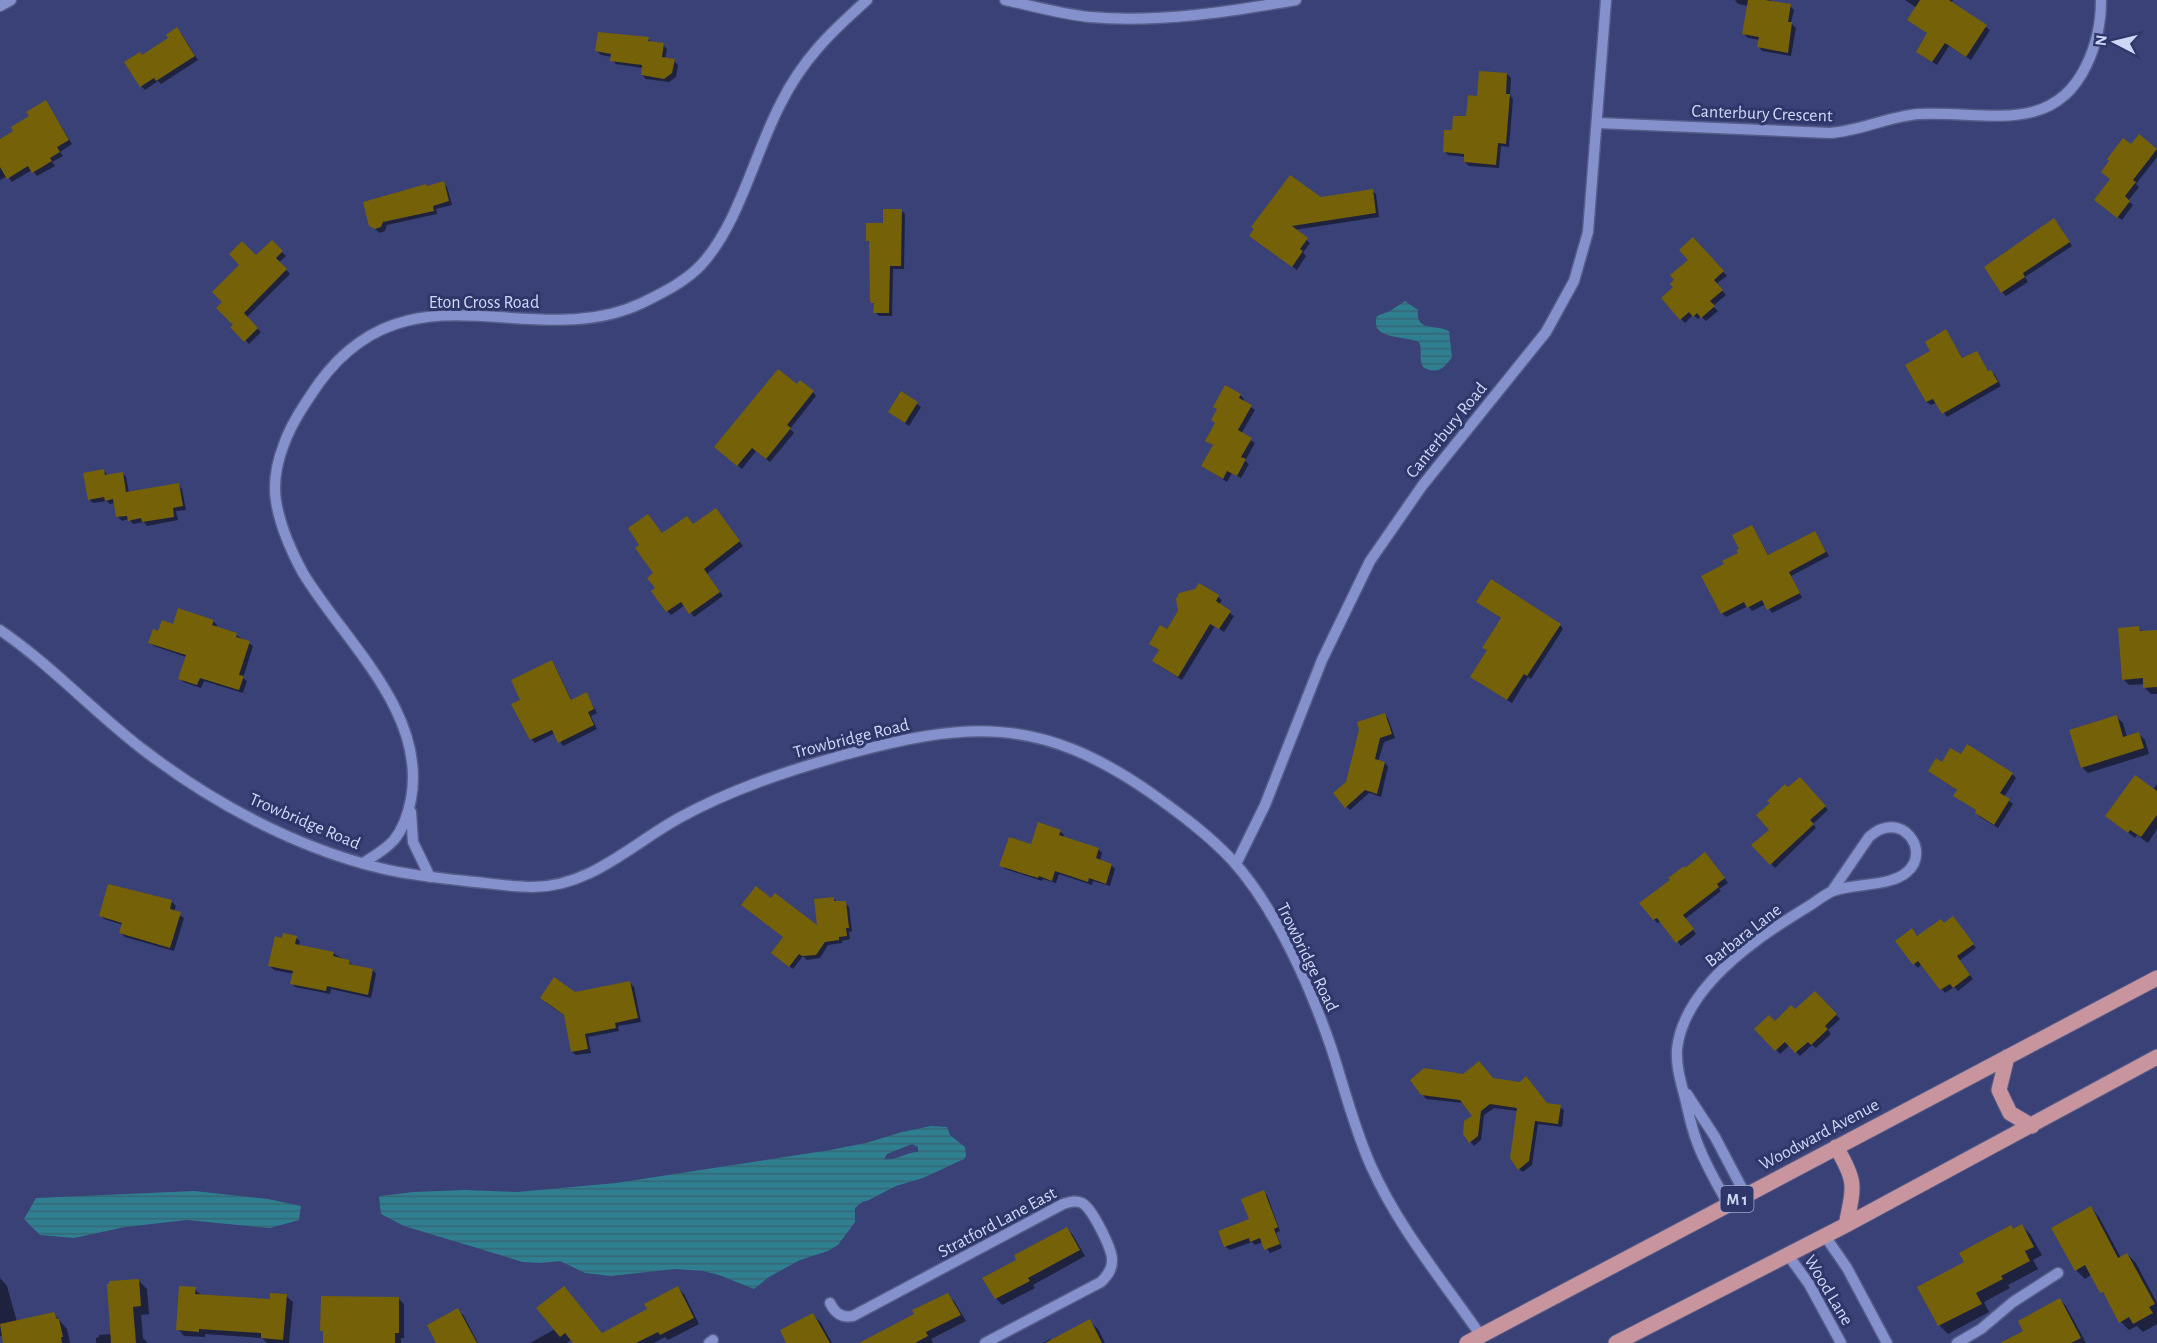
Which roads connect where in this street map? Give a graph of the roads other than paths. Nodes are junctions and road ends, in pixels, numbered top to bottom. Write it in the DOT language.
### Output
graph roads {
  1 [pos="10,0"];
  2 [pos="867,0"];
  3 [pos="1005,0"];
  4 [pos="1296,0"];
  5 [pos="1606,0"];
  6 [pos="2101,0"];
  7 [pos="0,6"];
  8 [pos="1598,123"];
  9 [pos="0,630"];
  10 [pos="411,802"];
  11 [pos="363,863"];
  12 [pos="1236,864"];
  13 [pos="430,877"];
  14 [pos="1832,891"];
  15 [pos="2157,978"];
  16 [pos="2157,1057"];
  17 [pos="2007,1058"];
  18 [pos="1682,1087"];
  19 [pos="2032,1126"];
  20 [pos="1836,1147"];
  21 [pos="1745,1194"];
  22 [pos="1728,1204"];
  23 [pos="1846,1225"];
  24 [pos="1825,1236"];
  25 [pos="1788,1255"];
  26 [pos="2058,1273"];
  27 [pos="830,1303"];
  28 [pos="1474,1339"];
  29 [pos="985,1343"];
  30 [pos="1616,1343"];
  31 [pos="1840,1343"];
  32 [pos="1887,1343"];
  33 [pos="1957,1343"];
  1 -- 7 [label="street"];
  2 -- 10 [label="street, Eton Cross Road"];
  3 -- 4 [label="street"];
  5 -- 8 [label="street, Canterbury Road"];
  6 -- 8 [label="street, Canterbury Crescent"];
  8 -- 12 [label="street, Canterbury Road"];
  9 -- 11 [label="street, Trowbridge Road"];
  10 -- 11 [label="street, Eton Cross Road"];
  10 -- 13 [label="street, Eton Cross Road"];
  11 -- 13 [label="street, Trowbridge Road"];
  12 -- 13 [label="street, Trowbridge Road"];
  12 -- 28 [label="street, Trowbridge Road"];
  14 -- 14 [label="street, Barbara Lane"];
  14 -- 18 [label="street, Barbara Lane"];
  15 -- 17 [label="main road, Woodward Avenue / M 1"];
  16 -- 19 [label="main road"];
  17 -- 19 [label="main road"];
  17 -- 20 [label="main road, Woodward Avenue / M 1"];
  18 -- 21 [label="street, Barbara Lane"];
  18 -- 22 [label="street, Barbara Lane"];
  19 -- 23 [label="main road"];
  20 -- 21 [label="main road, Woodward Avenue / M 1"];
  20 -- 23 [label="main road"];
  21 -- 22 [label="main road, Woodward Avenue / M 1"];
  22 -- 28 [label="main road, Woodward Avenue / M 1"];
  23 -- 24 [label="main road"];
  24 -- 25 [label="main road"];
  24 -- 32 [label="street"];
  25 -- 30 [label="main road"];
  25 -- 31 [label="street, Wood Lane"];
  26 -- 33 [label="street"];
  27 -- 29 [label="street, Stratford Lane East"];
}
